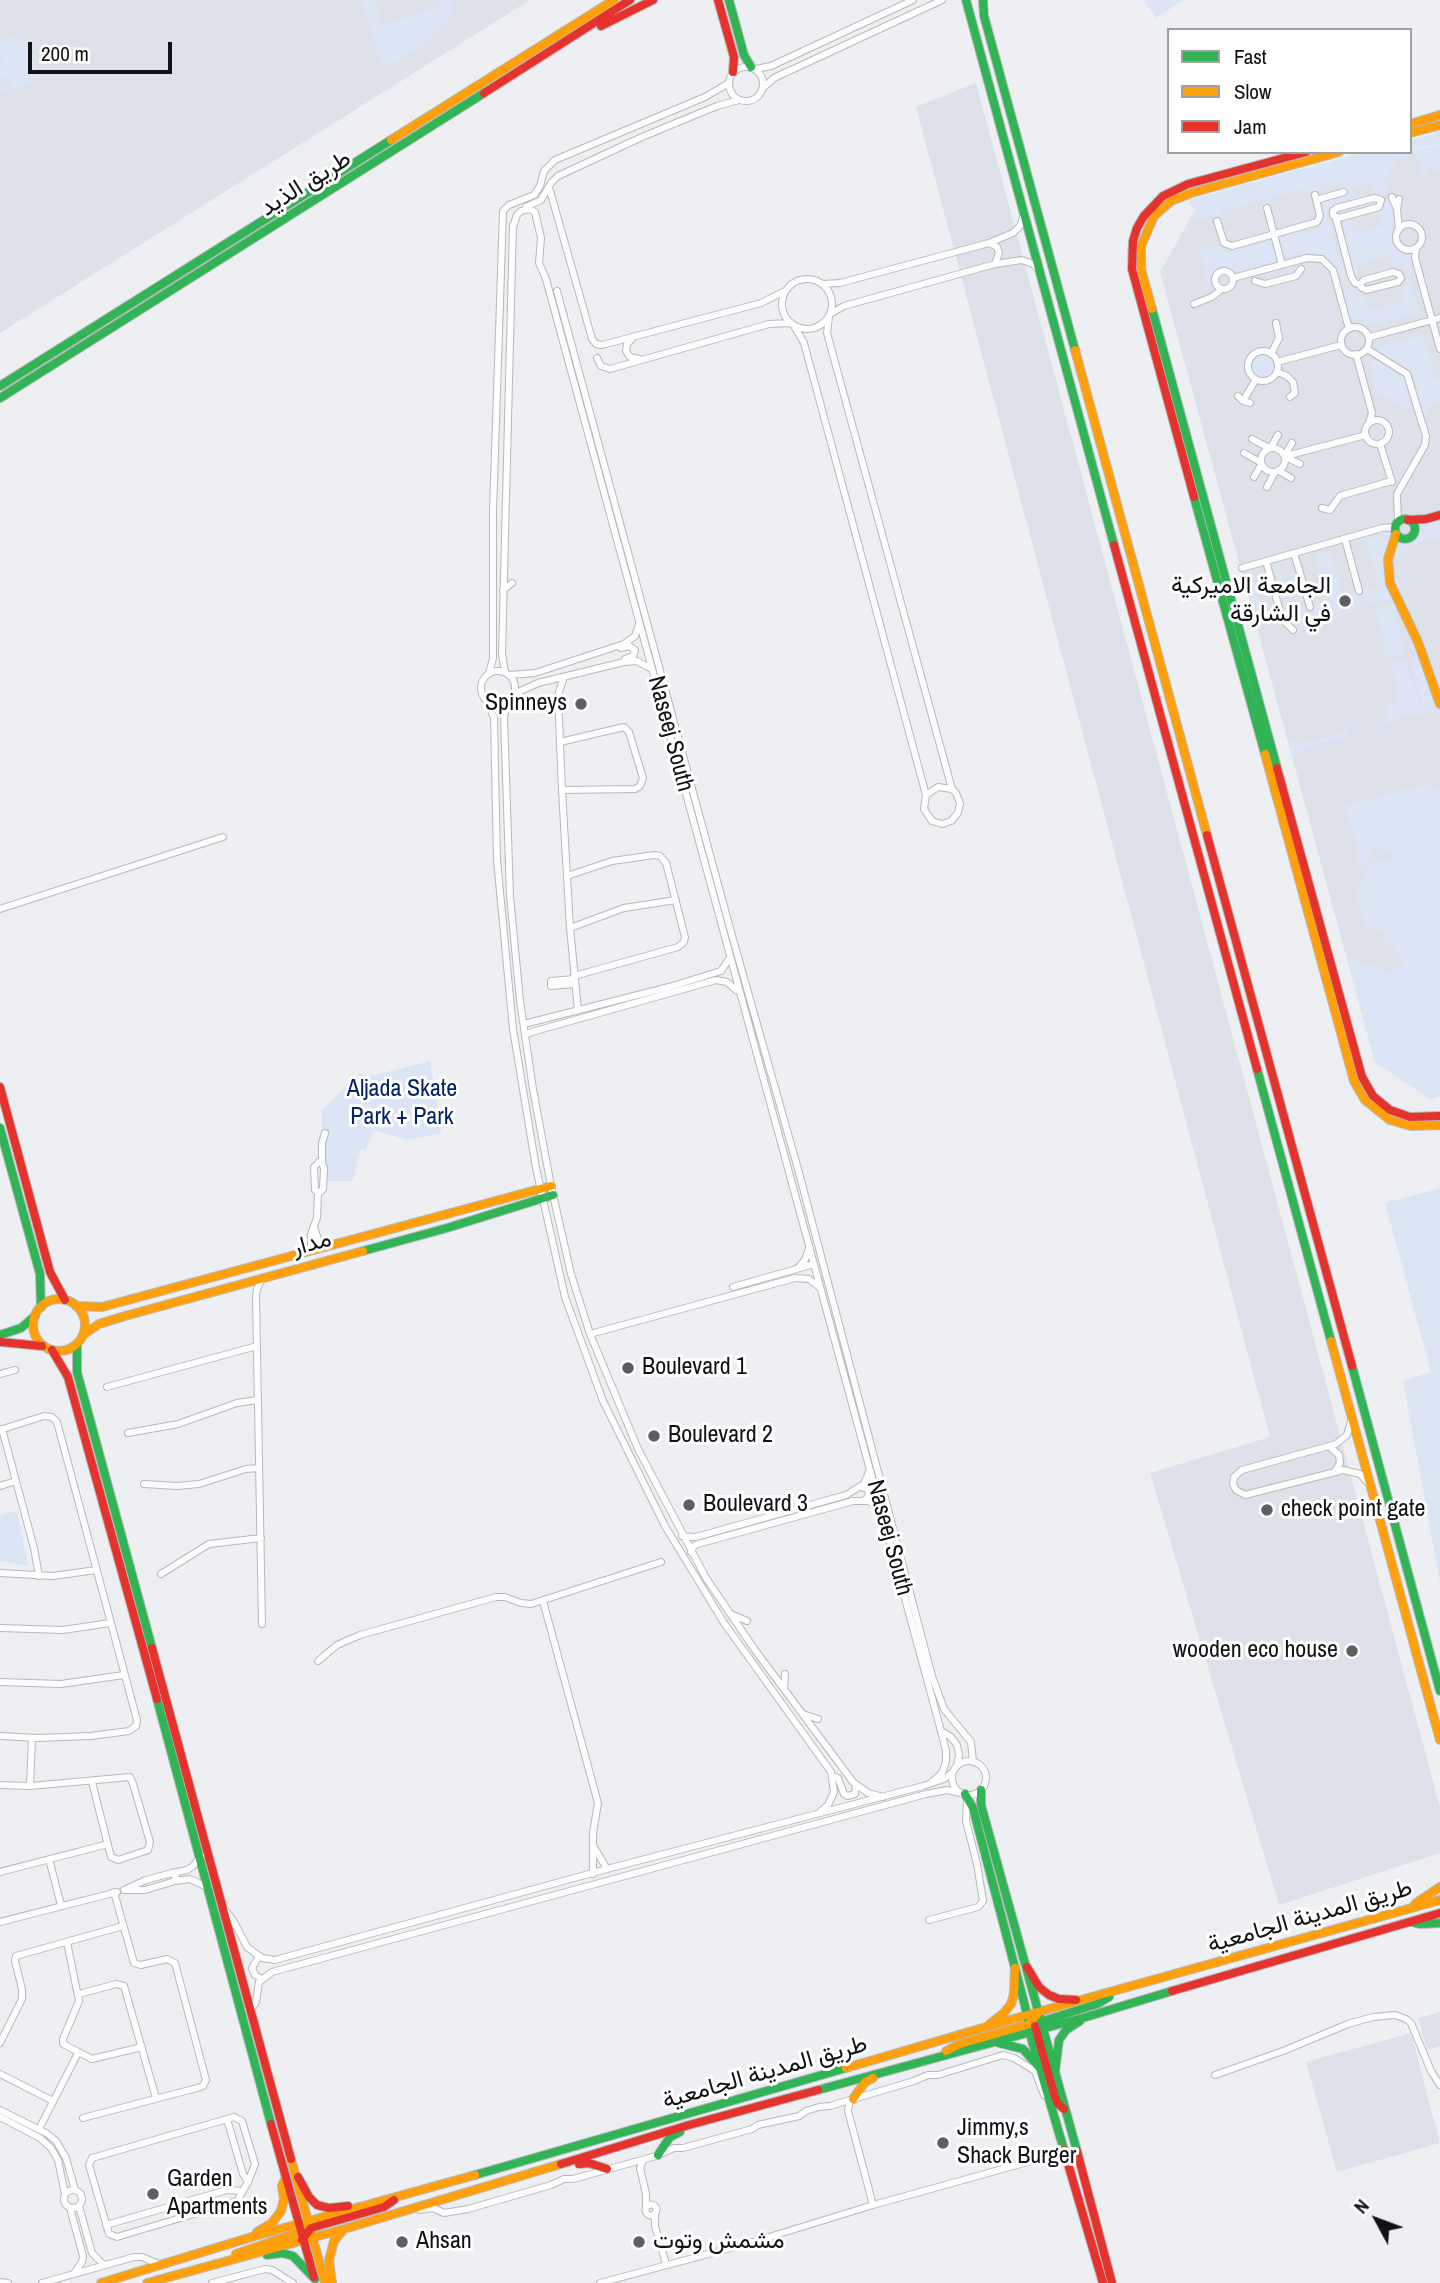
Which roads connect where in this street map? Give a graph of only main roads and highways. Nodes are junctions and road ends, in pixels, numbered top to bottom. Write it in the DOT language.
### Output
graph roads {
  1 [pos="614,0"];
  2 [pos="630,0"];
  3 [pos="653,0"];
  4 [pos="718,0"];
  5 [pos="729,0"];
  6 [pos="966,0"];
  7 [pos="983,0"];
  8 [pos="540,57"];
  9 [pos="754,68"];
  10 [pos="733,72"];
  11 [pos="1440,115"];
  12 [pos="1412,123"];
  13 [pos="1440,125"];
  14 [pos="1412,132"];
  15 [pos="1299,154"];
  16 [pos="1332,154"];
  17 [pos="0,386"];
  18 [pos="0,398"];
  19 [pos="1193,477"];
  20 [pos="1440,515"];
  21 [pos="1426,519"];
  22 [pos="1400,524"];
  23 [pos="1415,528"];
  24 [pos="1405,540"];
  25 [pos="1392,547"];
  26 [pos="1440,704"];
  27 [pos="1282,818"];
  28 [pos="1295,834"];
  29 [pos="0,1087"];
  30 [pos="1440,1116"];
  31 [pos="1440,1125"];
  32 [pos="0,1128"];
  33 [pos="551,1185"];
  34 [pos="542,1193"];
  35 [pos="553,1195"];
  36 [pos="65,1300"];
  37 [pos="76,1306"];
  38 [pos="41,1307"];
  39 [pos="35,1316"];
  40 [pos="0,1335"];
  41 [pos="83,1335"];
  42 [pos="0,1342"];
  43 [pos="77,1344"];
  44 [pos="43,1346"];
  45 [pos="52,1350"];
  46 [pos="1440,1692"];
  47 [pos="1440,1740"];
  48 [pos="981,1790"];
  49 [pos="964,1795"];
  50 [pos="1440,1887"];
  51 [pos="1440,1900"];
  52 [pos="1409,1909"];
  53 [pos="1440,1913"];
  54 [pos="1410,1921"];
  55 [pos="1440,1923"];
  56 [pos="1027,1967"];
  57 [pos="1015,1968"];
  58 [pos="1114,1993"];
  59 [pos="1081,2001"];
  60 [pos="1086,2017"];
  61 [pos="1035,2023"];
  62 [pos="985,2028"];
  63 [pos="994,2042"];
  64 [pos="937,2057"];
  65 [pos="1040,2067"];
  66 [pos="882,2072"];
  67 [pos="1055,2072"];
  68 [pos="852,2100"];
  69 [pos="1064,2109"];
  70 [pos="689,2125"];
  71 [pos="658,2155"];
  72 [pos="564,2163"];
  73 [pos="607,2169"];
  74 [pos="286,2177"];
  75 [pos="298,2177"];
  76 [pos="396,2198"];
  77 [pos="353,2208"];
  78 [pos="311,2229"];
  79 [pos="344,2229"];
  80 [pos="300,2232"];
  81 [pos="255,2236"];
  82 [pos="252,2254"];
  83 [pos="230,2260"];
  84 [pos="315,2281"];
  85 [pos="160,2282"];
  86 [pos="101,2283"];
  87 [pos="147,2283"];
  88 [pos="325,2283"];
  89 [pos="332,2283"];
  90 [pos="1103,2283"];
  91 [pos="1112,2283"];
  1 -- 17 [label="main road, طريق الذيد"];
  2 -- 8 [label="main road, طريق الذيد"];
  3 -- 8 [label="main road"];
  4 -- 10 [label="main road"];
  5 -- 9 [label="main road"];
  6 -- 47 [label="main road"];
  7 -- 46 [label="main road"];
  8 -- 18 [label="main road, طريق الذيد"];
  11 -- 12 [label="main road"];
  13 -- 14 [label="main road"];
  15 -- 19 [label="main road"];
  16 -- 19 [label="main road"];
  19 -- 27 [label="main road"];
  19 -- 28 [label="main road"];
  20 -- 21 [label="main road"];
  21 -- 22 [label="main road"];
  21 -- 23 [label="main road"];
  22 -- 23 [label="main road"];
  22 -- 24 [label="main road"];
  22 -- 25 [label="main road"];
  23 -- 24 [label="main road"];
  24 -- 25 [label="main road"];
  25 -- 26 [label="main road"];
  27 -- 28 [label="main road"];
  27 -- 31 [label="main road"];
  28 -- 30 [label="main road"];
  29 -- 36 [label="main road"];
  32 -- 38 [label="main road"];
  33 -- 34 [label="main road, مدار"];
  34 -- 35 [label="main road, مدار"];
  34 -- 37 [label="main road, مدار"];
  34 -- 41 [label="main road, مدار"];
  36 -- 37 [label="main road"];
  36 -- 38 [label="main road"];
  37 -- 41 [label="main road"];
  38 -- 39 [label="main road"];
  39 -- 40 [label="main road"];
  39 -- 44 [label="main road"];
  41 -- 43 [label="main road"];
  42 -- 44 [label="main road"];
  43 -- 45 [label="main road"];
  43 -- 75 [label="main road"];
  44 -- 45 [label="main road"];
  45 -- 74 [label="main road"];
  48 -- 56 [label="main road"];
  49 -- 57 [label="main road"];
  50 -- 52 [label="main road"];
  51 -- 52 [label="main road, طريق المدينة الجامعية"];
  52 -- 58 [label="main road, طريق المدينة الجامعية"];
  53 -- 54 [label="main road, طريق المدينة الجامعية"];
  54 -- 55 [label="main road"];
  54 -- 60 [label="main road, طريق المدينة الجامعية"];
  56 -- 59 [label="main road"];
  56 -- 61 [label="main road"];
  57 -- 61 [label="main road"];
  57 -- 62 [label="main road"];
  58 -- 59 [label="main road, طريق المدينة الجامعية"];
  58 -- 61 [label="main road"];
  59 -- 61 [label="main road, طريق المدينة الجامعية"];
  60 -- 61 [label="main road, طريق المدينة الجامعية"];
  60 -- 67 [label="main road"];
  61 -- 62 [label="main road, طريق المدينة الجامعية"];
  61 -- 63 [label="main road, طريق المدينة الجامعية"];
  61 -- 64 [label="main road"];
  61 -- 65 [label="main road"];
  61 -- 67 [label="main road"];
  61 -- 69 [label="main road"];
  62 -- 76 [label="main road, طريق المدينة الجامعية"];
  63 -- 64 [label="main road, طريق المدينة الجامعية"];
  63 -- 65 [label="main road"];
  64 -- 66 [label="main road, طريق المدينة الجامعية"];
  65 -- 90 [label="main road"];
  66 -- 68 [label="main road"];
  66 -- 70 [label="main road, طريق المدينة الجامعية"];
  67 -- 69 [label="main road"];
  69 -- 91 [label="main road"];
  70 -- 71 [label="main road"];
  70 -- 72 [label="main road, طريق المدينة الجامعية"];
  72 -- 73 [label="main road"];
  72 -- 79 [label="main road, طريق المدينة الجامعية"];
  74 -- 80 [label="main road"];
  74 -- 81 [label="main road"];
  75 -- 77 [label="main road"];
  75 -- 78 [label="main road"];
  76 -- 77 [label="main road, طريق المدينة الجامعية"];
  76 -- 78 [label="main road"];
  77 -- 78 [label="main road, طريق المدينة الجامعية"];
  78 -- 79 [label="main road, طريق المدينة الجامعية"];
  78 -- 80 [label="main road, طريق المدينة الجامعية"];
  78 -- 80 [label="main road"];
  78 -- 88 [label="main road"];
  79 -- 89 [label="main road"];
  80 -- 81 [label="main road, طريق المدينة الجامعية"];
  80 -- 82 [label="main road, طريق المدينة الجامعية"];
  80 -- 83 [label="main road"];
  80 -- 84 [label="main road"];
  81 -- 86 [label="main road, طريق المدينة الجامعية"];
  82 -- 83 [label="main road, طريق المدينة الجامعية"];
  82 -- 84 [label="main road"];
  83 -- 85 [label="main road, طريق المدينة الجامعية"];
  85 -- 87 [label="main road, طريق المدينة الجامعية"];
}
